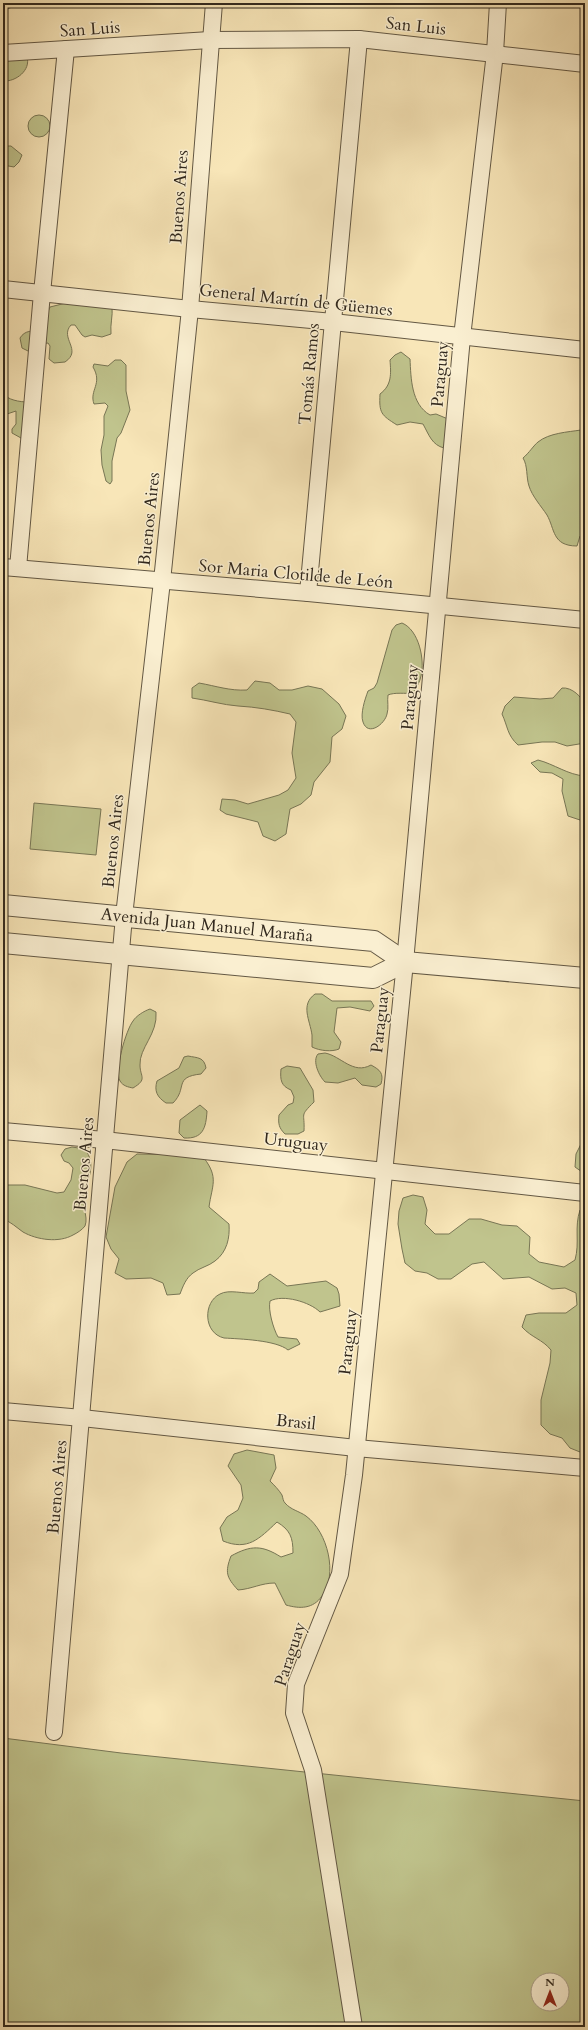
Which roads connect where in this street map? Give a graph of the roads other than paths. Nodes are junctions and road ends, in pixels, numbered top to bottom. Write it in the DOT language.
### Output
graph roads {
  1 [pos="214,3"];
  2 [pos="498,3"];
  3 [pos="359,39"];
  4 [pos="210,40"];
  5 [pos="66,49"];
  6 [pos="3,53"];
  7 [pos="495,53"];
  8 [pos="585,64"];
  9 [pos="3,289"];
  10 [pos="42,293"];
  11 [pos="190,309"];
  12 [pos="333,322"];
  13 [pos="462,337"];
  14 [pos="585,350"];
  15 [pos="10,567"];
  16 [pos="162,581"];
  17 [pos="308,593"];
  18 [pos="438,607"];
  19 [pos="585,620"];
  20 [pos="3,905"];
  21 [pos="124,916"];
  22 [pos="3,943"];
  23 [pos="121,954"];
  24 [pos="405,962"];
  25 [pos="585,978"];
  26 [pos="3,1131"];
  27 [pos="104,1140"];
  28 [pos="384,1171"];
  29 [pos="585,1193"];
  30 [pos="3,1412"];
  31 [pos="82,1418"];
  32 [pos="356,1448"];
  33 [pos="585,1468"];
  34 [pos="54,1732"];
  35 [pos="354,2027"];
  1 -- 4 [label="street, Buenos Aires"];
  2 -- 7 [label="street, Paraguay"];
  3 -- 4 [label="street, San Luis"];
  3 -- 7 [label="street, San Luis"];
  3 -- 12 [label="street, Tomás Ramos"];
  4 -- 5 [label="street, San Luis"];
  4 -- 11 [label="street, Buenos Aires"];
  5 -- 6 [label="street, San Luis"];
  5 -- 10 [label="street"];
  7 -- 8 [label="street, San Luis"];
  7 -- 13 [label="street, Paraguay"];
  9 -- 10 [label="street, General Martín de Güemes"];
  10 -- 11 [label="street, General Martín de Güemes"];
  10 -- 15 [label="street"];
  11 -- 12 [label="street, General Martín de Güemes"];
  11 -- 16 [label="street, Buenos Aires"];
  12 -- 13 [label="street, General Martín de Güemes"];
  12 -- 17 [label="street, Tomás Ramos"];
  13 -- 14 [label="street, General Martín de Güemes"];
  13 -- 18 [label="street, Paraguay"];
  15 -- 16 [label="street, Sor Maria Clotilde de León"];
  16 -- 17 [label="street, Sor Maria Clotilde de León"];
  16 -- 21 [label="street, Buenos Aires"];
  17 -- 18 [label="street, Sor Maria Clotilde de León"];
  18 -- 19 [label="street, Sor Maria Clotilde de León"];
  18 -- 24 [label="street, Paraguay"];
  20 -- 21 [label="street, Avenida Juan Manuel Maraña"];
  21 -- 23 [label="street, Buenos Aires"];
  21 -- 24 [label="street, Avenida Juan Manuel Maraña"];
  22 -- 23 [label="street"];
  23 -- 24 [label="street"];
  23 -- 27 [label="street, Buenos Aires"];
  24 -- 25 [label="street, Avenida Juan Manuel Maraña"];
  24 -- 28 [label="street, Paraguay"];
  26 -- 27 [label="street, Uruguay"];
  27 -- 28 [label="street, Uruguay"];
  27 -- 31 [label="street, Buenos Aires"];
  28 -- 29 [label="street, Uruguay"];
  28 -- 32 [label="street, Paraguay"];
  30 -- 31 [label="street, Brasil"];
  31 -- 32 [label="street, Brasil"];
  31 -- 34 [label="street, Buenos Aires"];
  32 -- 33 [label="street, Brasil"];
  32 -- 35 [label="street, Paraguay"];
}
